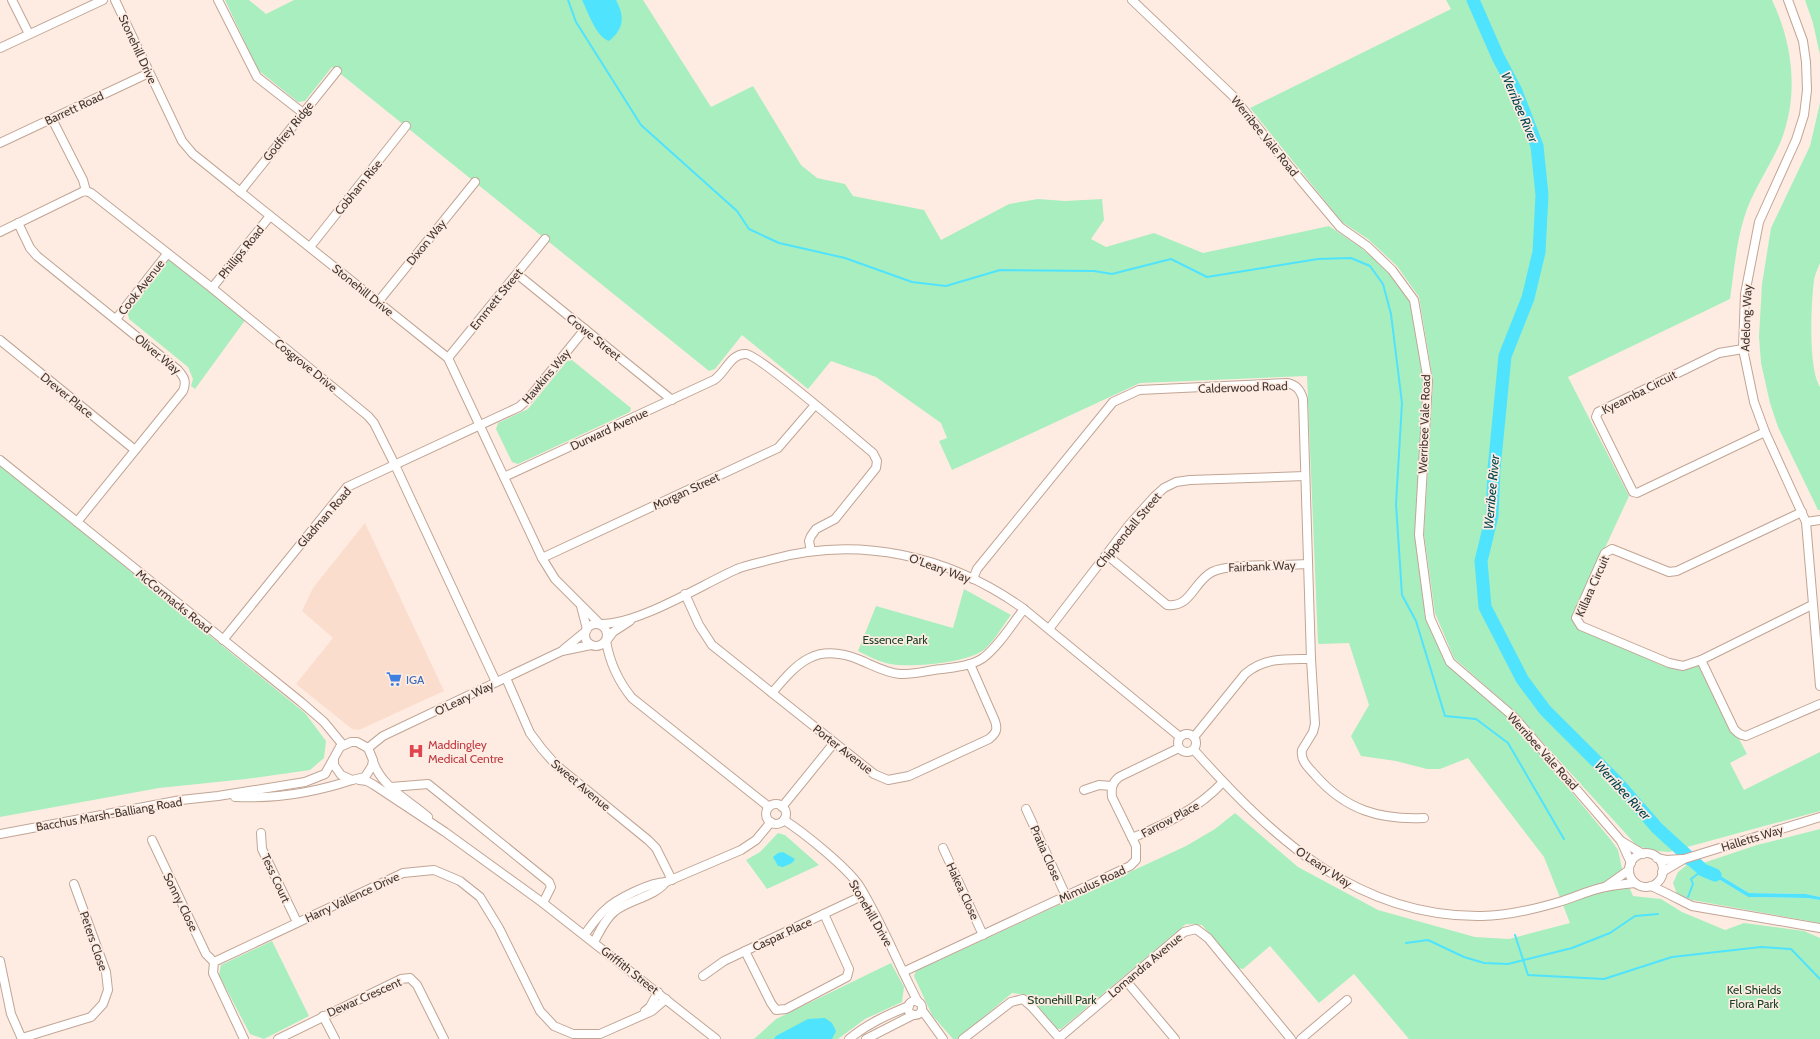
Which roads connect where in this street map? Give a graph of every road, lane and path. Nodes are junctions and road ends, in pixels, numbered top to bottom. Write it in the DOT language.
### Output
graph roads {
  1 [pos="12,0"];
  2 [pos="103,0"];
  3 [pos="115,0"];
  4 [pos="218,0"];
  5 [pos="1132,0"];
  6 [pos="1788,0"];
  7 [pos="29,34"];
  8 [pos="0,48"];
  9 [pos="337,71"];
  10 [pos="149,73"];
  11 [pos="303,113"];
  12 [pos="52,118"];
  13 [pos="406,126"];
  14 [pos="0,143"];
  15 [pos="475,182"];
  16 [pos="86,191"];
  17 [pos="240,192"];
  18 [pos="270,216"];
  19 [pos="18,224"];
  20 [pos="0,232"];
  21 [pos="545,239"];
  22 [pos="310,247"];
  23 [pos="167,254"];
  24 [pos="517,274"];
  25 [pos="212,288"];
  26 [pos="378,302"];
  27 [pos="116,319"];
  28 [pos="585,329"];
  29 [pos="0,340"];
  30 [pos="1743,349"];
  31 [pos="448,358"];
  32 [pos="672,400"];
  33 [pos="815,405"];
  34 [pos="480,426"];
  35 [pos="1765,432"];
  36 [pos="135,450"];
  37 [pos="0,460"];
  38 [pos="395,465"];
  39 [pos="1305,476"];
  40 [pos="504,477"];
  41 [pos="1802,512"];
  42 [pos="1820,520"];
  43 [pos="77,522"];
  44 [pos="1806,522"];
  45 [pos="811,551"];
  46 [pos="1107,555"];
  47 [pos="542,558"];
  48 [pos="1307,564"];
  49 [pos="973,579"];
  50 [pos="685,594"];
  51 [pos="580,604"];
  52 [pos="1812,605"];
  53 [pos="1024,609"];
  54 [pos="635,617"];
  55 [pos="600,624"];
  56 [pos="1049,629"];
  57 [pos="586,630"];
  58 [pos="223,640"];
  59 [pos="606,641"];
  60 [pos="592,646"];
  61 [pos="562,651"];
  62 [pos="1312,658"];
  63 [pos="1701,660"];
  64 [pos="970,664"];
  65 [pos="613,669"];
  66 [pos="506,678"];
  67 [pos="496,682"];
  68 [pos="1820,686"];
  69 [pos="772,693"];
  70 [pos="1820,704"];
  71 [pos="1180,737"];
  72 [pos="1194,737"];
  73 [pos="834,743"];
  74 [pos="343,745"];
  75 [pos="368,748"];
  76 [pos="1179,748"];
  77 [pos="1194,750"];
  78 [pos="334,758"];
  79 [pos="372,760"];
  80 [pos="356,780"];
  81 [pos="1222,782"];
  82 [pos="1112,786"];
  83 [pos="391,787"];
  84 [pos="1084,790"];
  85 [pos="218,796"];
  86 [pos="769,807"];
  87 [pos="782,807"];
  88 [pos="1026,809"];
  89 [pos="1820,817"];
  90 [pos="1424,818"];
  91 [pos="784,820"];
  92 [pos="771,822"];
  93 [pos="445,832"];
  94 [pos="261,833"];
  95 [pos="0,834"];
  96 [pos="1132,838"];
  97 [pos="152,840"];
  98 [pos="1622,841"];
  99 [pos="943,848"];
  100 [pos="1643,854"];
  101 [pos="1657,858"];
  102 [pos="1684,859"];
  103 [pos="1630,866"];
  104 [pos="1662,875"];
  105 [pos="669,881"];
  106 [pos="1635,883"];
  107 [pos="74,884"];
  108 [pos="1651,886"];
  109 [pos="1605,887"];
  110 [pos="1671,894"];
  111 [pos="864,895"];
  112 [pos="1066,896"];
  113 [pos="543,903"];
  114 [pos="824,914"];
  115 [pos="297,922"];
  116 [pos="1820,928"];
  117 [pos="585,934"];
  118 [pos="983,934"];
  119 [pos="594,942"];
  120 [pos="745,951"];
  121 [pos="0,961"];
  122 [pos="214,962"];
  123 [pos="903,972"];
  124 [pos="703,976"];
  125 [pos="1127,982"];
  126 [pos="658,992"];
  127 [pos="666,999"];
  128 [pos="1347,1000"];
  129 [pos="912,1004"];
  130 [pos="918,1013"];
  131 [pos="323,1016"];
  132 [pos="638,1017"];
  133 [pos="572,1037"];
  134 [pos="1060,1038"];
  135 [pos="22,1039"];
  136 [pos="244,1039"];
  137 [pos="278,1039"];
  138 [pos="335,1039"];
  139 [pos="444,1039"];
  140 [pos="716,1039"];
  141 [pos="849,1039"];
  142 [pos="866,1039"];
  143 [pos="943,1039"];
  144 [pos="963,1039"];
  145 [pos="1175,1039"];
  146 [pos="1290,1039"];
  147 [pos="1301,1039"];
  1 -- 7 [label="street"];
  2 -- 7 [label="street"];
  3 -- 10 [label="street, Stonehill Drive"];
  4 -- 11 [label="street"];
  5 -- 98 [label="street, Werribee Vale Road"];
  6 -- 30 [label="street, Adelong Way"];
  7 -- 8 [label="street"];
  9 -- 11 [label="street, Godfrey Ridge"];
  10 -- 12 [label="street, Barrett Road"];
  10 -- 17 [label="street, Stonehill Drive"];
  11 -- 17 [label="street, Godfrey Ridge"];
  12 -- 14 [label="street, Barrett Road"];
  12 -- 16 [label="street"];
  13 -- 22 [label="street, Cobham Rise"];
  15 -- 26 [label="street, Dixon Way"];
  16 -- 19 [label="street"];
  16 -- 23 [label="street, Cosgrove Drive"];
  17 -- 18 [label="street, Stonehill Drive"];
  18 -- 22 [label="street, Stonehill Drive"];
  18 -- 25 [label="street, Phillips Road"];
  19 -- 20 [label="street"];
  19 -- 27 [label="street, Oliver Way"];
  21 -- 24 [label="street, Emmett Street"];
  22 -- 26 [label="street, Stonehill Drive"];
  23 -- 25 [label="street, Cosgrove Drive"];
  23 -- 27 [label="street, Cook Avenue"];
  24 -- 28 [label="street, Crowe Street"];
  24 -- 31 [label="street, Emmett Street"];
  25 -- 38 [label="street, Cosgrove Drive"];
  26 -- 31 [label="street, Stonehill Drive"];
  27 -- 36 [label="street, Oliver Way"];
  28 -- 32 [label="street, Crowe Street"];
  28 -- 34 [label="street, Hawkins Way"];
  29 -- 36 [label="street, Drever Place"];
  30 -- 35 [label="street, Adelong Way"];
  30 -- 35 [label="street, Kyeamba Circuit"];
  31 -- 34 [label="street, Stonehill Drive"];
  32 -- 33 [label="street, Durward Avenue"];
  32 -- 40 [label="street, Durward Avenue"];
  33 -- 45 [label="street"];
  33 -- 47 [label="street, Morgan Street"];
  34 -- 38 [label="street, Gladman Road"];
  34 -- 40 [label="street, Stonehill Drive"];
  35 -- 41 [label="street, Adelong Way"];
  36 -- 43 [label="street, Oliver Way"];
  37 -- 43 [label="street, McCormacks Road"];
  38 -- 58 [label="street, Gladman Road"];
  38 -- 67 [label="street, Cosgrove Drive"];
  39 -- 46 [label="street, Chippendall Street"];
  39 -- 48 [label="street, Calderwood Road"];
  39 -- 49 [label="street, Calderwood Road"];
  40 -- 47 [label="street, Stonehill Drive"];
  41 -- 44 [label="street, Adelong Way"];
  41 -- 63 [label="street, Killara Circuit"];
  42 -- 44 [label="street"];
  43 -- 58 [label="street, McCormacks Road"];
  44 -- 52 [label="street, Adelong Way"];
  45 -- 49 [label="street, O'Leary Way"];
  45 -- 50 [label="street, O'Leary Way"];
  46 -- 48 [label="street, Fairbank Way"];
  46 -- 56 [label="street, Chippendall Street"];
  47 -- 51 [label="street, Stonehill Drive"];
  48 -- 62 [label="street, Calderwood Road"];
  49 -- 53 [label="street, O'Leary Way"];
  50 -- 54 [label="street, O'Leary Way"];
  50 -- 69 [label="street, Porter Avenue"];
  51 -- 55 [label="street, Stonehill Drive"];
  51 -- 57 [label="street"];
  52 -- 63 [label="street, Killara Circuit"];
  52 -- 68 [label="street, Adelong Way"];
  53 -- 56 [label="street, O'Leary Way"];
  53 -- 64 [label="street"];
  54 -- 55 [label="street"];
  54 -- 59 [label="street"];
  55 -- 57 [label="street"];
  55 -- 59 [label="street"];
  56 -- 71 [label="street, O'Leary Way"];
  57 -- 60 [label="street"];
  57 -- 61 [label="street"];
  58 -- 74 [label="street, McCormacks Road"];
  59 -- 60 [label="street"];
  59 -- 65 [label="street"];
  60 -- 61 [label="street"];
  60 -- 65 [label="street"];
  61 -- 66 [label="street, O'Leary Way"];
  62 -- 72 [label="street"];
  62 -- 90 [label="street, Calderwood Road"];
  63 -- 70 [label="street"];
  64 -- 69 [label="street"];
  64 -- 73 [label="street, Porter Avenue"];
  65 -- 86 [label="street"];
  66 -- 67 [label="street, O'Leary Way"];
  66 -- 105 [label="street, Sweet Avenue"];
  67 -- 75 [label="street, O'Leary Way"];
  69 -- 73 [label="street, Porter Avenue"];
  71 -- 72 [label="street"];
  71 -- 76 [label="street"];
  72 -- 77 [label="street"];
  73 -- 87 [label="street"];
  74 -- 75 [label="street"];
  74 -- 78 [label="street"];
  75 -- 79 [label="street"];
  76 -- 77 [label="street"];
  76 -- 82 [label="street"];
  77 -- 81 [label="street, O'Leary Way"];
  78 -- 80 [label="street"];
  78 -- 85 [label="street, Bacchus Marsh-Balliang Road"];
  79 -- 80 [label="street"];
  79 -- 83 [label="street, Griffith Street"];
  80 -- 85 [label="street, Bacchus Marsh-Balliang Road"];
  80 -- 93 [label="street, Griffith Street"];
  81 -- 96 [label="street, Farrow Place"];
  81 -- 109 [label="street, O'Leary Way"];
  82 -- 84 [label="street"];
  82 -- 96 [label="street, Mimulus Road"];
  83 -- 93 [label="street, Griffith Street"];
  83 -- 113 [label="street"];
  85 -- 95 [label="street, Bacchus Marsh-Balliang Road"];
  86 -- 87 [label="street"];
  86 -- 92 [label="street"];
  87 -- 91 [label="street"];
  88 -- 112 [label="street, Pratia Close"];
  89 -- 102 [label="street, Halletts Way"];
  91 -- 92 [label="street"];
  91 -- 111 [label="street, Stonehill Drive"];
  92 -- 105 [label="street"];
  93 -- 113 [label="street, Griffith Street"];
  94 -- 115 [label="street, Tess Court"];
  96 -- 112 [label="street, Mimulus Road"];
  97 -- 122 [label="street, Sonny Close"];
  98 -- 100 [label="street, Werribee Vale Road"];
  98 -- 103 [label="street, Werribee Vale Road"];
  99 -- 118 [label="street, Hakea Close"];
  100 -- 101 [label="street"];
  100 -- 103 [label="street"];
  101 -- 102 [label="street, Halletts Way"];
  101 -- 104 [label="street"];
  102 -- 104 [label="street, Halletts Way"];
  103 -- 106 [label="street"];
  103 -- 109 [label="street, O'Leary Way"];
  104 -- 108 [label="street"];
  104 -- 110 [label="street"];
  105 -- 117 [label="street"];
  105 -- 119 [label="street"];
  106 -- 108 [label="street"];
  106 -- 109 [label="street, O'Leary Way"];
  107 -- 135 [label="street, Peters Close"];
  108 -- 110 [label="street"];
  110 -- 116 [label="street"];
  111 -- 114 [label="street, Caspar Place"];
  111 -- 123 [label="street, Stonehill Drive"];
  112 -- 118 [label="street, Mimulus Road"];
  113 -- 117 [label="street, Griffith Street"];
  114 -- 120 [label="street, Caspar Place"];
  114 -- 120 [label="street"];
  115 -- 122 [label="street, Harry Vallence Drive"];
  115 -- 133 [label="street, Harry Vallence Drive"];
  117 -- 119 [label="street, Griffith Street"];
  118 -- 123 [label="street, Mimulus Road"];
  119 -- 126 [label="street, Griffith Street"];
  120 -- 124 [label="street, Caspar Place"];
  121 -- 135 [label="street"];
  122 -- 136 [label="street"];
  123 -- 129 [label="street, Stonehill Drive"];
  125 -- 134 [label="street, Lomandra Avenue"];
  125 -- 145 [label="street"];
  125 -- 146 [label="street, Lomandra Avenue"];
  126 -- 127 [label="street, Griffith Street"];
  126 -- 132 [label="street, Harry Vallence Drive"];
  127 -- 132 [label="street, Harry Vallence Drive"];
  127 -- 140 [label="street, Griffith Street"];
  128 -- 147 [label="street"];
  129 -- 130 [label="street"];
  129 -- 130 [label="street"];
  129 -- 141 [label="street"];
  130 -- 142 [label="street"];
  130 -- 143 [label="street"];
  131 -- 137 [label="street, Dewar Crescent"];
  131 -- 138 [label="street"];
  131 -- 139 [label="street, Dewar Crescent"];
  132 -- 133 [label="street, Harry Vallence Drive"];
  134 -- 144 [label="street"];
}
